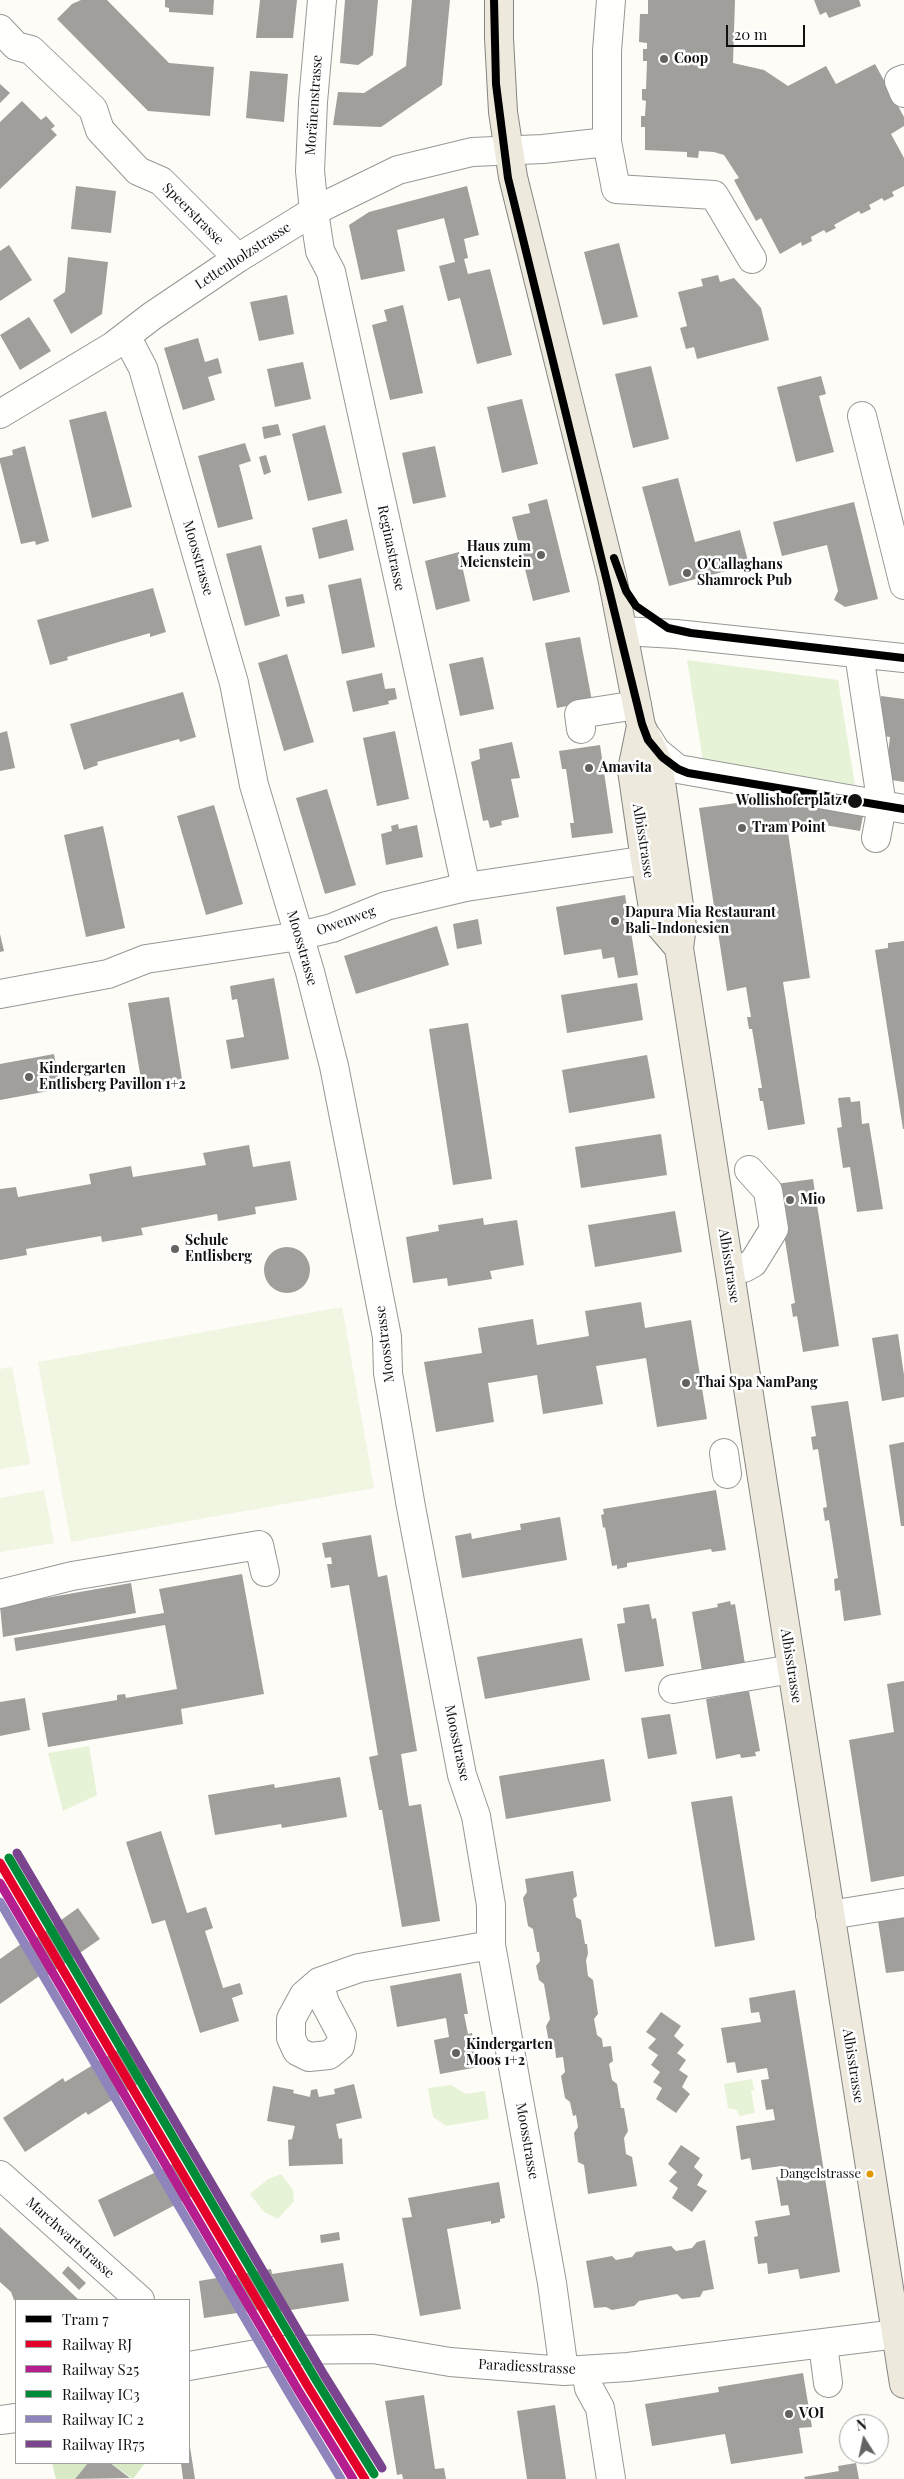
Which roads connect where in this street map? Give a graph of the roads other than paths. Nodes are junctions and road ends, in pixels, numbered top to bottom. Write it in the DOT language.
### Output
graph roads {
  1 [pos="322,0"];
  2 [pos="499,0"];
  3 [pos="611,0"];
  4 [pos="0,29"];
  5 [pos="904,79"];
  6 [pos="904,93"];
  7 [pos="607,142"];
  8 [pos="509,151"];
  9 [pos="314,211"];
  10 [pos="238,258"];
  11 [pos="752,259"];
  12 [pos="126,336"];
  13 [pos="0,414"];
  14 [pos="862,416"];
  15 [pos="904,585"];
  16 [pos="624,631"];
  17 [pos="859,654"];
  18 [pos="904,658"];
  19 [pos="639,715"];
  20 [pos="581,729"];
  21 [pos="893,807"];
  22 [pos="876,838"];
  23 [pos="634,862"];
  24 [pos="466,887"];
  25 [pos="299,936"];
  26 [pos="0,994"];
  27 [pos="749,1170"];
  28 [pos="730,1270"];
  29 [pos="265,1572"];
  30 [pos="0,1594"];
  31 [pos="792,1669"];
  32 [pos="673,1689"];
  33 [pos="904,1902"];
  34 [pos="830,1915"];
  35 [pos="491,1946"];
  36 [pos="319,1982"];
  37 [pos="0,2175"];
  38 [pos="139,2299"];
  39 [pos="896,2334"];
  40 [pos="823,2344"];
  41 [pos="190,2366"];
  42 [pos="575,2371"];
  43 [pos="904,2379"];
  44 [pos="828,2383"];
  45 [pos="15,2418"];
  46 [pos="0,2420"];
  47 [pos="611,2479"];
  1 -- 9 [label="street, Moränenstrasse"];
  2 -- 8 [label="main road, Albisstrasse"];
  3 -- 7 [label="street"];
  4 -- 10 [label="street, Speerstrasse"];
  5 -- 6 [label="street"];
  7 -- 8 [label="street, Lettenholzstrasse"];
  7 -- 11 [label="street"];
  8 -- 9 [label="street, Lettenholzstrasse"];
  8 -- 16 [label="main road, Albisstrasse"];
  9 -- 10 [label="street, Lettenholzstrasse"];
  9 -- 24 [label="street, Reginastrasse"];
  10 -- 12 [label="street, Lettenholzstrasse"];
  12 -- 13 [label="street, Lettenholzstrasse"];
  12 -- 25 [label="street, Moosstrasse"];
  14 -- 15 [label="street"];
  16 -- 17 [label="street"];
  16 -- 19 [label="main road, Albisstrasse"];
  17 -- 18 [label="street"];
  17 -- 21 [label="street"];
  19 -- 20 [label="street"];
  19 -- 21 [label="street"];
  19 -- 28 [label="main road, Albisstrasse"];
  21 -- 22 [label="street"];
  23 -- 24 [label="street, Owenweg"];
  24 -- 25 [label="street, Owenweg"];
  25 -- 26 [label="street, Owenweg"];
  25 -- 35 [label="street, Moosstrasse"];
  27 -- 28 [label="street"];
  28 -- 31 [label="main road, Albisstrasse"];
  29 -- 30 [label="street"];
  31 -- 32 [label="street"];
  31 -- 34 [label="main road, Albisstrasse"];
  33 -- 34 [label="street"];
  34 -- 39 [label="main road, Albisstrasse"];
  35 -- 36 [label="street"];
  35 -- 42 [label="street, Moosstrasse"];
  37 -- 38 [label="street, Marchwartstrasse"];
  39 -- 40 [label="street, Paradiesstrasse"];
  39 -- 43 [label="main road, Albisstrasse"];
  40 -- 42 [label="street, Paradiesstrasse"];
  40 -- 44 [label="street"];
  41 -- 42 [label="street, Paradiesstrasse"];
  42 -- 47 [label="street"];
  45 -- 46 [label="street"];
}
